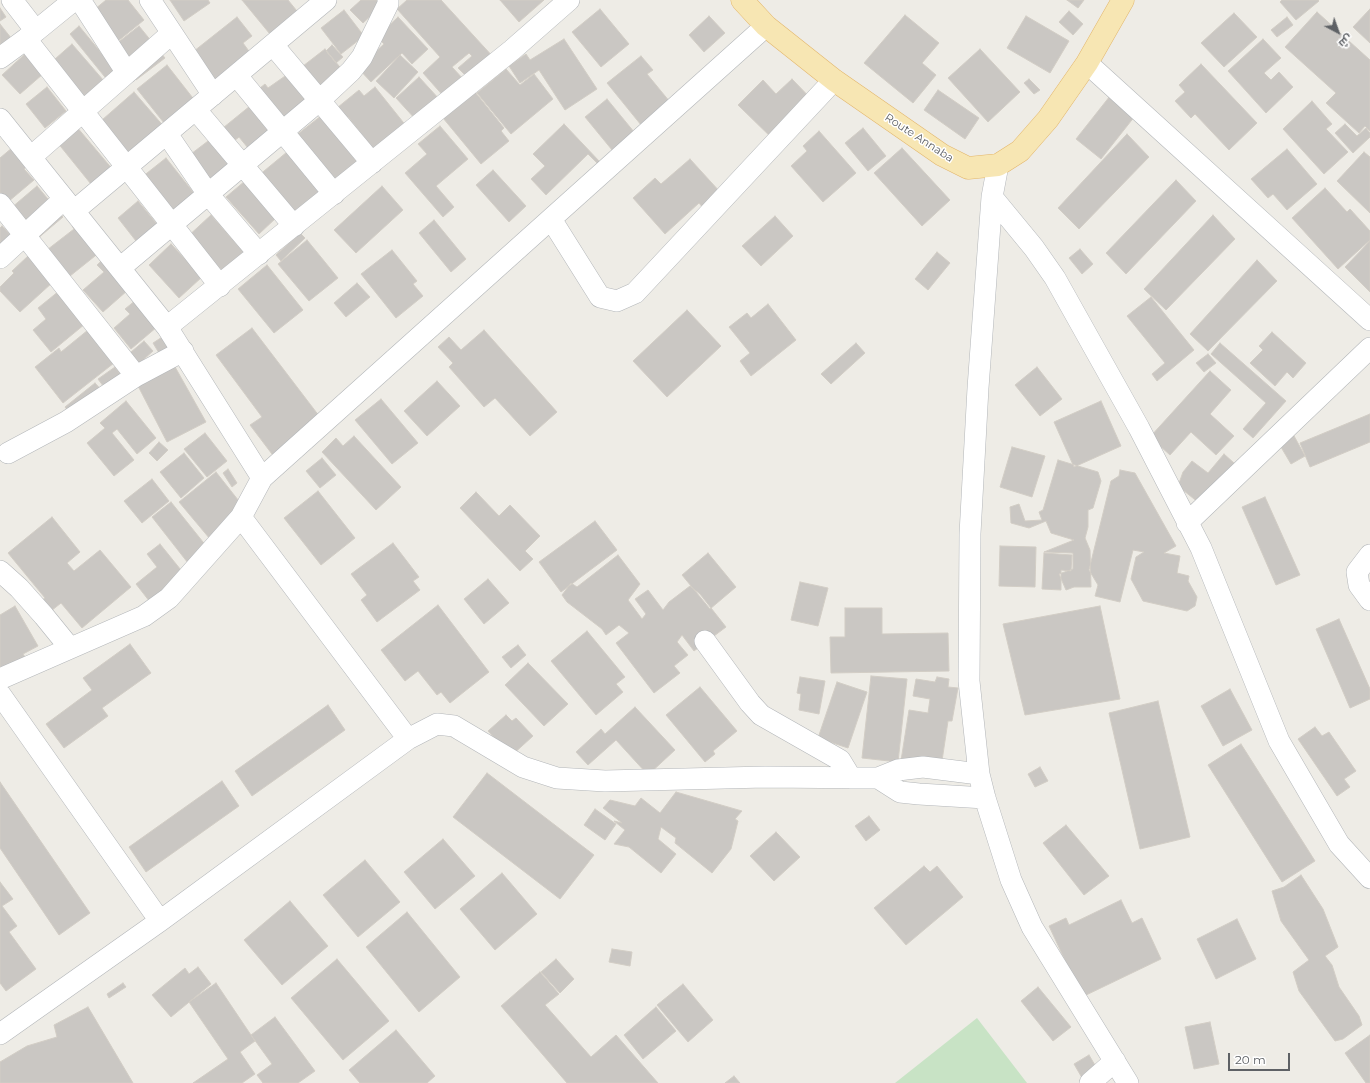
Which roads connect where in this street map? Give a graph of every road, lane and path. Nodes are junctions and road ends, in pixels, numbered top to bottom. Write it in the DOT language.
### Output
graph roads {
  1 [pos="12,0"];
  2 [pos="74,0"];
  3 [pos="80,0"];
  4 [pos="150,0"];
  5 [pos="326,0"];
  6 [pos="388,0"];
  7 [pos="569,0"];
  8 [pos="742,0"];
  9 [pos="1123,0"];
  10 [pos="766,26"];
  11 [pos="172,33"];
  12 [pos="31,35"];
  13 [pos="272,45"];
  14 [pos="0,58"];
  15 [pos="1087,63"];
  16 [pos="127,73"];
  17 [pos="237,76"];
  18 [pos="834,80"];
  19 [pos="213,95"];
  20 [pos="320,100"];
  21 [pos="196,110"];
  22 [pos="84,111"];
  23 [pos="3,129"];
  24 [pos="283,131"];
  25 [pos="167,134"];
  26 [pos="31,157"];
  27 [pos="372,163"];
  28 [pos="998,165"];
  29 [pos="242,166"];
  30 [pos="128,167"];
  31 [pos="208,194"];
  32 [pos="334,194"];
  33 [pos="992,197"];
  34 [pos="0,204"];
  35 [pos="69,205"];
  36 [pos="550,219"];
  37 [pos="170,225"];
  38 [pos="294,226"];
  39 [pos="26,234"];
  40 [pos="259,254"];
  41 [pos="0,258"];
  42 [pos="120,268"];
  43 [pos="220,286"];
  44 [pos="1370,320"];
  45 [pos="167,327"];
  46 [pos="1370,348"];
  47 [pos="183,351"];
  48 [pos="136,376"];
  49 [pos="8,453"];
  50 [pos="262,478"];
  51 [pos="241,517"];
  52 [pos="1187,523"];
  53 [pos="1370,555"];
  54 [pos="0,571"];
  55 [pos="1370,600"];
  56 [pos="705,641"];
  57 [pos="70,648"];
  58 [pos="0,679"];
  59 [pos="0,694"];
  60 [pos="408,738"];
  61 [pos="979,774"];
  62 [pos="851,778"];
  63 [pos="878,778"];
  64 [pos="985,798"];
  65 [pos="1370,878"];
  66 [pos="160,921"];
  67 [pos="0,1034"];
  68 [pos="1115,1061"];
  69 [pos="1090,1083"];
  70 [pos="1128,1083"];
  1 -- 12 [label="street"];
  2 -- 12 [label="street"];
  3 -- 16 [label="street"];
  4 -- 11 [label="street"];
  5 -- 13 [label="street"];
  6 -- 20 [label="street"];
  7 -- 27 [label="street"];
  8 -- 10 [label="main road, Route Annaba"];
  9 -- 15 [label="main road, Route Annaba"];
  10 -- 18 [label="main road, Route Annaba"];
  10 -- 36 [label="street"];
  11 -- 16 [label="street"];
  11 -- 19 [label="street"];
  12 -- 14 [label="street"];
  12 -- 22 [label="street"];
  13 -- 17 [label="street"];
  13 -- 20 [label="street"];
  15 -- 28 [label="main road, Route Annaba"];
  15 -- 44 [label="street"];
  16 -- 22 [label="street"];
  17 -- 19 [label="street"];
  17 -- 24 [label="street"];
  18 -- 28 [label="main road, Route Annaba"];
  18 -- 36 [label="street"];
  19 -- 21 [label="street"];
  20 -- 24 [label="street"];
  20 -- 27 [label="street"];
  21 -- 25 [label="street"];
  21 -- 29 [label="street"];
  22 -- 26 [label="street"];
  22 -- 30 [label="street"];
  23 -- 26 [label="street"];
  24 -- 29 [label="street"];
  24 -- 32 [label="street"];
  25 -- 30 [label="street"];
  25 -- 31 [label="street"];
  26 -- 35 [label="street"];
  27 -- 32 [label="street"];
  28 -- 33 [label="street"];
  29 -- 31 [label="street"];
  29 -- 38 [label="street"];
  30 -- 35 [label="street"];
  30 -- 37 [label="street"];
  31 -- 37 [label="street"];
  31 -- 40 [label="street"];
  32 -- 38 [label="street"];
  33 -- 52 [label="street"];
  33 -- 61 [label="street"];
  34 -- 39 [label="street"];
  35 -- 39 [label="street"];
  35 -- 42 [label="street"];
  36 -- 50 [label="street"];
  37 -- 42 [label="street"];
  37 -- 43 [label="street"];
  38 -- 40 [label="street"];
  39 -- 41 [label="street"];
  39 -- 48 [label="street"];
  40 -- 43 [label="street"];
  42 -- 45 [label="street"];
  43 -- 45 [label="street"];
  45 -- 47 [label="street"];
  46 -- 52 [label="street"];
  47 -- 48 [label="street"];
  47 -- 50 [label="street"];
  48 -- 49 [label="street"];
  50 -- 51 [label="street"];
  51 -- 57 [label="street"];
  51 -- 60 [label="street"];
  52 -- 65 [label="street"];
  53 -- 55 [label="street"];
  54 -- 57 [label="street"];
  56 -- 62 [label="street"];
  57 -- 58 [label="street"];
  59 -- 66 [label="street"];
  60 -- 62 [label="street"];
  60 -- 66 [label="street"];
  61 -- 63 [label="street"];
  61 -- 64 [label="street"];
  62 -- 63 [label="street"];
  63 -- 64 [label="street"];
  64 -- 68 [label="street"];
  66 -- 67 [label="street"];
  68 -- 69 [label="street"];
  68 -- 70 [label="street"];
}
